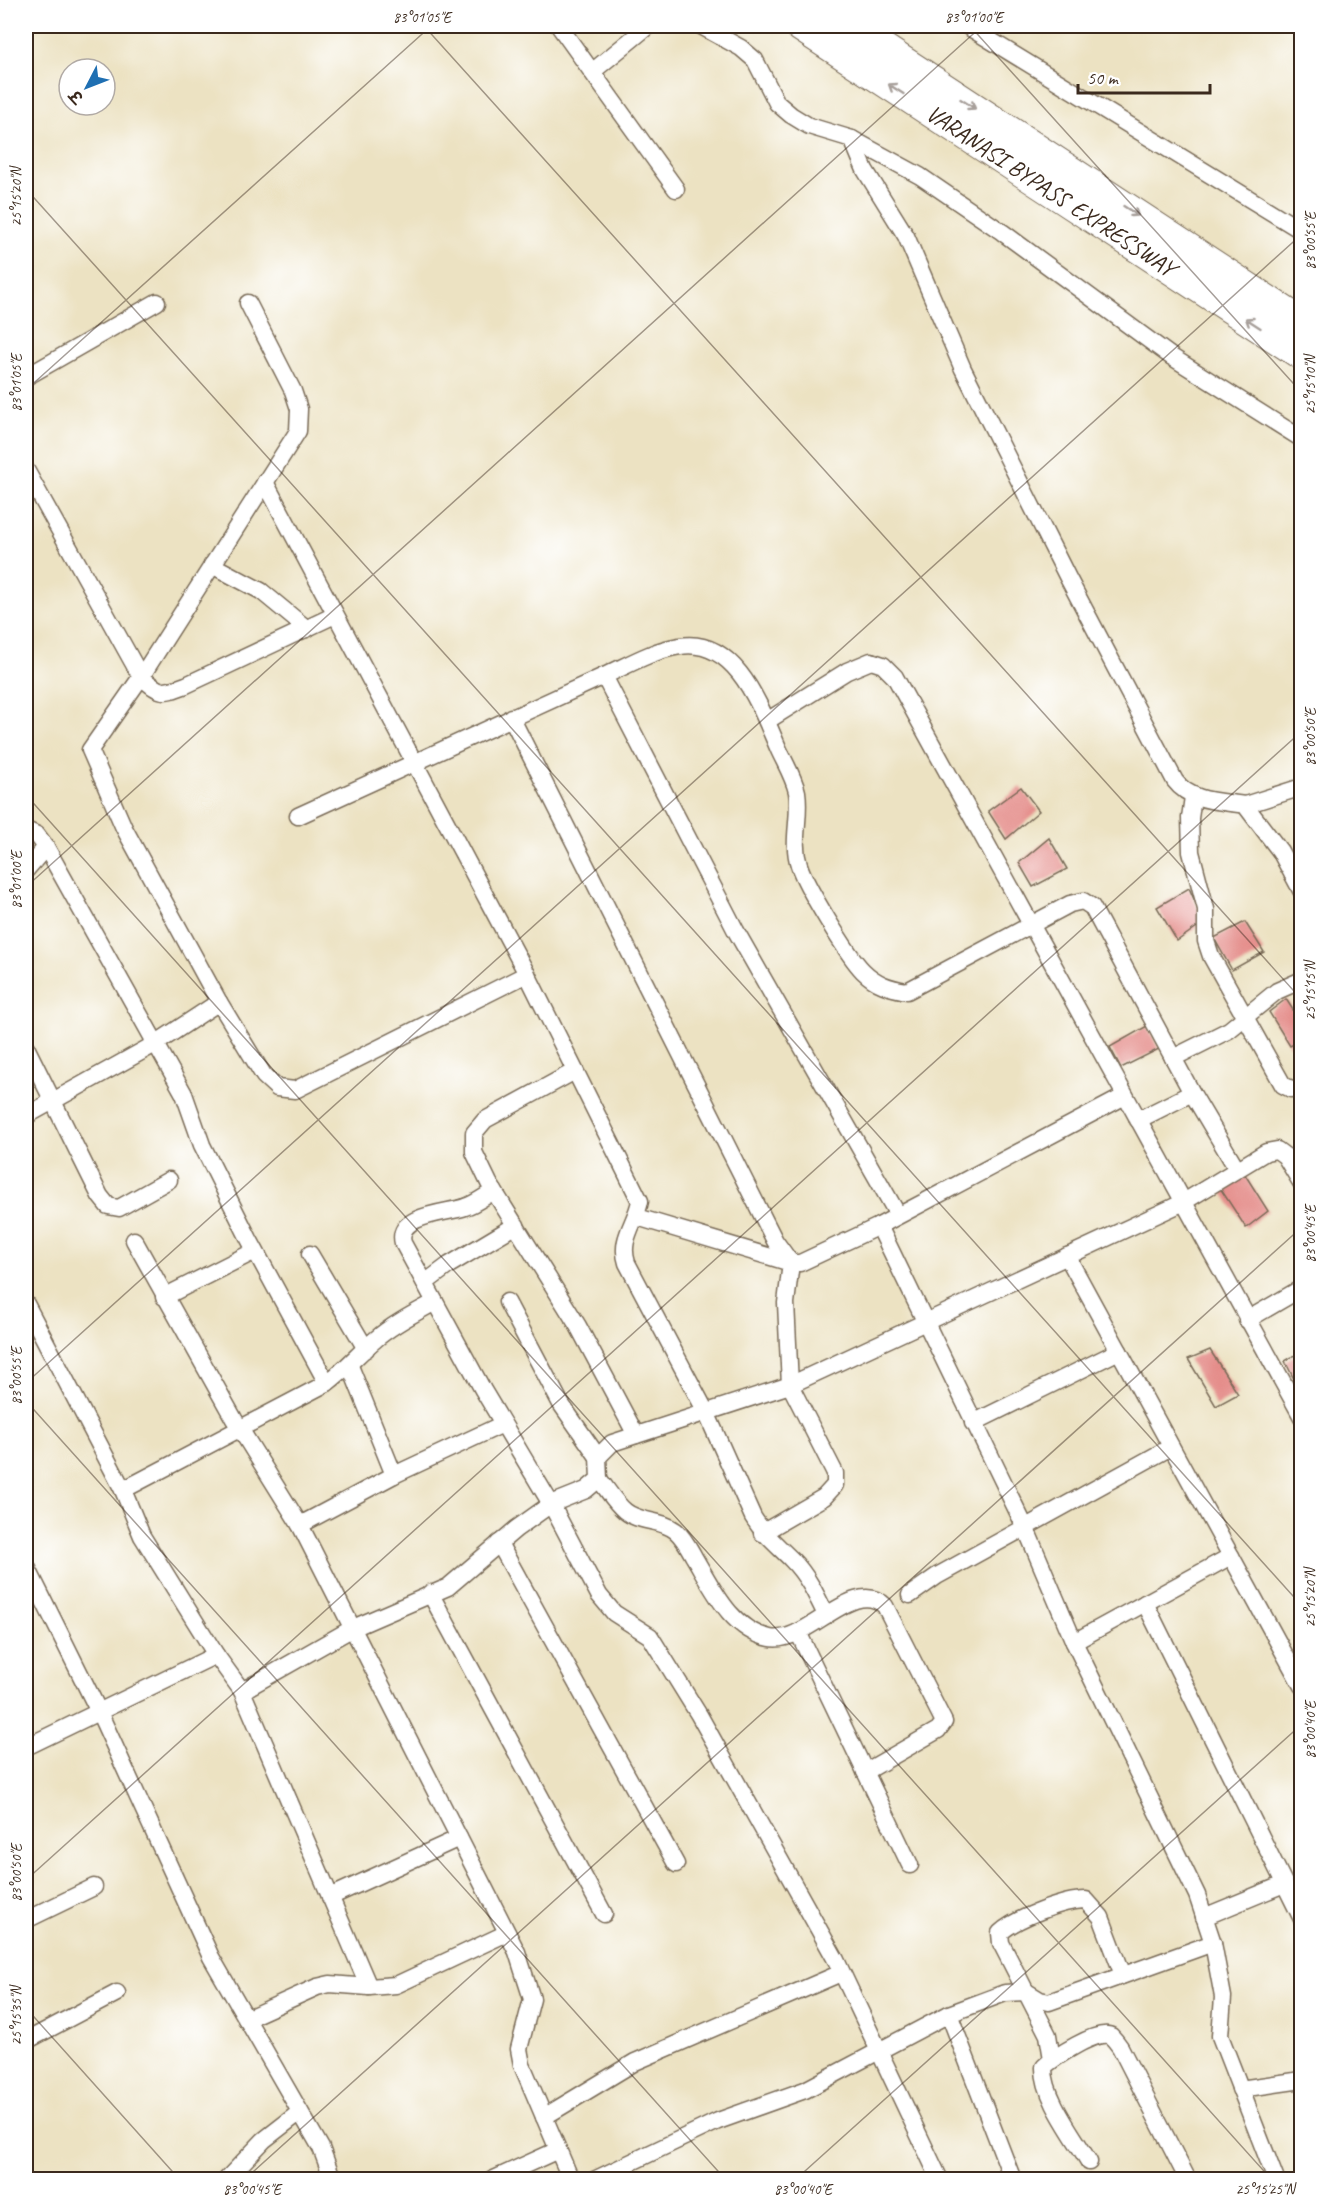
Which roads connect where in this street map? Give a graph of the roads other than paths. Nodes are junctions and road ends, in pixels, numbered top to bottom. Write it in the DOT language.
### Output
graph roads {
  1 [pos="559,26"];
  2 [pos="648,26"];
  3 [pos="701,26"];
  4 [pos="800,26"];
  5 [pos="849,26"];
  6 [pos="967,26"];
  7 [pos="592,72"];
  8 [pos="934,97"];
  9 [pos="852,139"];
  10 [pos="676,189"];
  11 [pos="1302,231"];
  12 [pos="156,302"];
  13 [pos="248,303"];
  14 [pos="1302,323"];
  15 [pos="1302,355"];
  16 [pos="26,377"];
  17 [pos="1302,439"];
  18 [pos="26,470"];
  19 [pos="265,482"];
  20 [pos="212,565"];
  21 [pos="336,615"];
  22 [pos="307,628"];
  23 [pos="603,676"];
  24 [pos="141,677"];
  25 [pos="511,717"];
  26 [pos="767,721"];
  27 [pos="414,761"];
  28 [pos="1302,787"];
  29 [pos="1193,797"];
  30 [pos="1245,805"];
  31 [pos="298,816"];
  32 [pos="26,830"];
  33 [pos="46,847"];
  34 [pos="26,870"];
  35 [pos="1302,892"];
  36 [pos="1030,927"];
  37 [pos="527,974"];
  38 [pos="1302,980"];
  39 [pos="219,1002"];
  40 [pos="1244,1018"];
  41 [pos="155,1044"];
  42 [pos="26,1047"];
  43 [pos="1173,1058"];
  44 [pos="575,1071"];
  45 [pos="1302,1087"];
  46 [pos="1192,1093"];
  47 [pos="1125,1096"];
  48 [pos="54,1101"];
  49 [pos="26,1116"];
  50 [pos="1138,1120"];
  51 [pos="1237,1169"];
  52 [pos="169,1180"];
  53 [pos="1302,1185"];
  54 [pos="494,1191"];
  55 [pos="1182,1203"];
  56 [pos="898,1215"];
  57 [pos="638,1217"];
  58 [pos="516,1225"];
  59 [pos="879,1226"];
  60 [pos="134,1240"];
  61 [pos="255,1251"];
  62 [pos="310,1254"];
  63 [pos="1067,1256"];
  64 [pos="791,1263"];
  65 [pos="425,1283"];
  66 [pos="1302,1288"];
  67 [pos="164,1297"];
  68 [pos="435,1302"];
  69 [pos="507,1302"];
  70 [pos="26,1304"];
  71 [pos="1247,1320"];
  72 [pos="923,1322"];
  73 [pos="366,1350"];
  74 [pos="1119,1352"];
  75 [pos="350,1366"];
  76 [pos="327,1383"];
  77 [pos="790,1385"];
  78 [pos="706,1412"];
  79 [pos="1302,1417"];
  80 [pos="503,1424"];
  81 [pos="973,1424"];
  82 [pos="240,1427"];
  83 [pos="636,1435"];
  84 [pos="1171,1447"];
  85 [pos="598,1456"];
  86 [pos="394,1475"];
  87 [pos="599,1479"];
  88 [pos="123,1490"];
  89 [pos="551,1504"];
  90 [pos="300,1525"];
  91 [pos="1026,1529"];
  92 [pos="762,1533"];
  93 [pos="499,1543"];
  94 [pos="1231,1556"];
  95 [pos="26,1565"];
  96 [pos="430,1593"];
  97 [pos="910,1595"];
  98 [pos="1145,1603"];
  99 [pos="826,1614"];
  100 [pos="353,1628"];
  101 [pos="798,1632"];
  102 [pos="1074,1642"];
  103 [pos="216,1655"];
  104 [pos="1302,1686"];
  105 [pos="242,1691"];
  106 [pos="99,1712"];
  107 [pos="26,1747"];
  108 [pos="865,1772"];
  109 [pos="459,1838"];
  110 [pos="676,1864"];
  111 [pos="910,1865"];
  112 [pos="1284,1884"];
  113 [pos="94,1887"];
  114 [pos="330,1897"];
  115 [pos="604,1914"];
  116 [pos="1204,1917"];
  117 [pos="1302,1919"];
  118 [pos="26,1920"];
  119 [pos="507,1934"];
  120 [pos="1213,1943"];
  121 [pos="842,1973"];
  122 [pos="1123,1975"];
  123 [pos="369,1987"];
  124 [pos="1027,1992"];
  125 [pos="117,1993"];
  126 [pos="949,2014"];
  127 [pos="246,2019"];
  128 [pos="26,2041"];
  129 [pos="878,2052"];
  130 [pos="1052,2059"];
  131 [pos="1302,2080"];
  132 [pos="1240,2089"];
  133 [pos="300,2112"];
  134 [pos="544,2117"];
  135 [pos="558,2150"];
  136 [pos="1089,2162"];
  137 [pos="228,2179"];
  138 [pos="333,2180"];
  139 [pos="492,2180"];
  140 [pos="571,2180"];
  141 [pos="594,2180"];
  142 [pos="940,2180"];
  143 [pos="1014,2180"];
  144 [pos="1188,2180"];
  145 [pos="1276,2180"];
  1 -- 7 [label="street"];
  2 -- 7 [label="street"];
  3 -- 9 [label="street"];
  8 -- 4 [label="highway, VARANASI BYPASS EXPRESSWAY, one-way"];
  5 -- 8 [label="highway, VARANASI BYPASS EXPRESSWAY"];
  6 -- 11 [label="street"];
  7 -- 10 [label="street"];
  8 -- 14 [label="highway, VARANASI BYPASS EXPRESSWAY, one-way"];
  15 -- 8 [label="highway, VARANASI BYPASS EXPRESSWAY, one-way"];
  9 -- 17 [label="street"];
  9 -- 29 [label="street"];
  12 -- 16 [label="street"];
  13 -- 19 [label="street"];
  18 -- 24 [label="street"];
  19 -- 20 [label="street"];
  19 -- 21 [label="street"];
  20 -- 22 [label="street"];
  20 -- 24 [label="street"];
  21 -- 22 [label="street"];
  21 -- 27 [label="street"];
  22 -- 24 [label="street"];
  23 -- 25 [label="street"];
  23 -- 26 [label="street"];
  23 -- 56 [label="street"];
  24 -- 39 [label="street"];
  25 -- 27 [label="street"];
  25 -- 64 [label="street"];
  26 -- 36 [label="street"];
  26 -- 36 [label="street"];
  27 -- 31 [label="street"];
  27 -- 37 [label="street"];
  28 -- 30 [label="street"];
  29 -- 30 [label="street"];
  29 -- 40 [label="street"];
  30 -- 35 [label="street"];
  32 -- 33 [label="street"];
  33 -- 34 [label="street"];
  33 -- 41 [label="street"];
  36 -- 43 [label="street"];
  36 -- 47 [label="street"];
  37 -- 39 [label="street"];
  37 -- 44 [label="street"];
  38 -- 40 [label="street"];
  39 -- 41 [label="street"];
  40 -- 43 [label="street"];
  40 -- 45 [label="street"];
  41 -- 48 [label="street"];
  41 -- 61 [label="street"];
  42 -- 48 [label="street"];
  43 -- 46 [label="street"];
  44 -- 54 [label="street"];
  44 -- 57 [label="street"];
  46 -- 50 [label="street"];
  46 -- 51 [label="street"];
  47 -- 50 [label="street"];
  47 -- 56 [label="street"];
  48 -- 49 [label="street"];
  48 -- 52 [label="street"];
  50 -- 55 [label="street"];
  51 -- 53 [label="street"];
  51 -- 55 [label="street"];
  54 -- 58 [label="street"];
  54 -- 65 [label="street"];
  55 -- 63 [label="street"];
  55 -- 71 [label="street"];
  56 -- 59 [label="street"];
  57 -- 64 [label="street"];
  57 -- 78 [label="street"];
  58 -- 65 [label="street"];
  58 -- 83 [label="street"];
  59 -- 64 [label="street"];
  59 -- 72 [label="street"];
  60 -- 67 [label="street"];
  61 -- 67 [label="street"];
  61 -- 76 [label="street"];
  62 -- 73 [label="street"];
  63 -- 72 [label="street"];
  63 -- 74 [label="street"];
  64 -- 77 [label="street"];
  65 -- 68 [label="street"];
  66 -- 71 [label="street"];
  67 -- 82 [label="street"];
  68 -- 73 [label="street"];
  68 -- 80 [label="street"];
  69 -- 85 [label="street"];
  70 -- 88 [label="street"];
  71 -- 79 [label="street"];
  72 -- 77 [label="street"];
  72 -- 81 [label="street"];
  73 -- 75 [label="street"];
  74 -- 81 [label="street"];
  74 -- 84 [label="street"];
  75 -- 76 [label="street"];
  75 -- 86 [label="street"];
  76 -- 82 [label="street"];
  77 -- 78 [label="street"];
  77 -- 92 [label="street"];
  78 -- 83 [label="street"];
  78 -- 92 [label="street"];
  80 -- 86 [label="street"];
  80 -- 89 [label="street"];
  81 -- 91 [label="street"];
  82 -- 88 [label="street"];
  82 -- 90 [label="street"];
  83 -- 85 [label="street"];
  84 -- 91 [label="street"];
  84 -- 94 [label="street"];
  85 -- 87 [label="street"];
  86 -- 90 [label="street"];
  87 -- 89 [label="street"];
  87 -- 101 [label="street"];
  88 -- 103 [label="street"];
  89 -- 93 [label="street"];
  89 -- 121 [label="street"];
  90 -- 100 [label="street"];
  91 -- 97 [label="street"];
  91 -- 102 [label="street"];
  92 -- 99 [label="street"];
  93 -- 96 [label="street"];
  93 -- 110 [label="street"];
  94 -- 98 [label="street"];
  94 -- 104 [label="street"];
  95 -- 106 [label="street"];
  96 -- 100 [label="street"];
  96 -- 115 [label="street"];
  98 -- 102 [label="street"];
  98 -- 112 [label="street"];
  99 -- 101 [label="street"];
  99 -- 108 [label="street"];
  100 -- 105 [label="street"];
  100 -- 109 [label="street"];
  101 -- 108 [label="street"];
  102 -- 116 [label="street"];
  103 -- 105 [label="street"];
  103 -- 106 [label="street"];
  105 -- 114 [label="street"];
  106 -- 107 [label="street"];
  106 -- 127 [label="street"];
  108 -- 111 [label="street"];
  109 -- 114 [label="street"];
  109 -- 119 [label="street"];
  112 -- 116 [label="street"];
  112 -- 117 [label="street"];
  113 -- 118 [label="street"];
  114 -- 123 [label="street"];
  116 -- 120 [label="street"];
  119 -- 123 [label="street"];
  119 -- 134 [label="street"];
  120 -- 122 [label="street"];
  120 -- 132 [label="street"];
  121 -- 129 [label="street"];
  121 -- 134 [label="street"];
  122 -- 124 [label="street"];
  122 -- 124 [label="street"];
  123 -- 127 [label="street"];
  124 -- 126 [label="street"];
  124 -- 130 [label="street"];
  125 -- 128 [label="street"];
  126 -- 129 [label="street"];
  126 -- 143 [label="street"];
  127 -- 133 [label="street"];
  129 -- 141 [label="street"];
  129 -- 142 [label="street"];
  130 -- 136 [label="street"];
  130 -- 144 [label="street"];
  131 -- 132 [label="street"];
  132 -- 145 [label="street"];
  133 -- 137 [label="street"];
  133 -- 138 [label="street"];
  134 -- 135 [label="street"];
  135 -- 139 [label="street"];
  135 -- 140 [label="street"];
}
